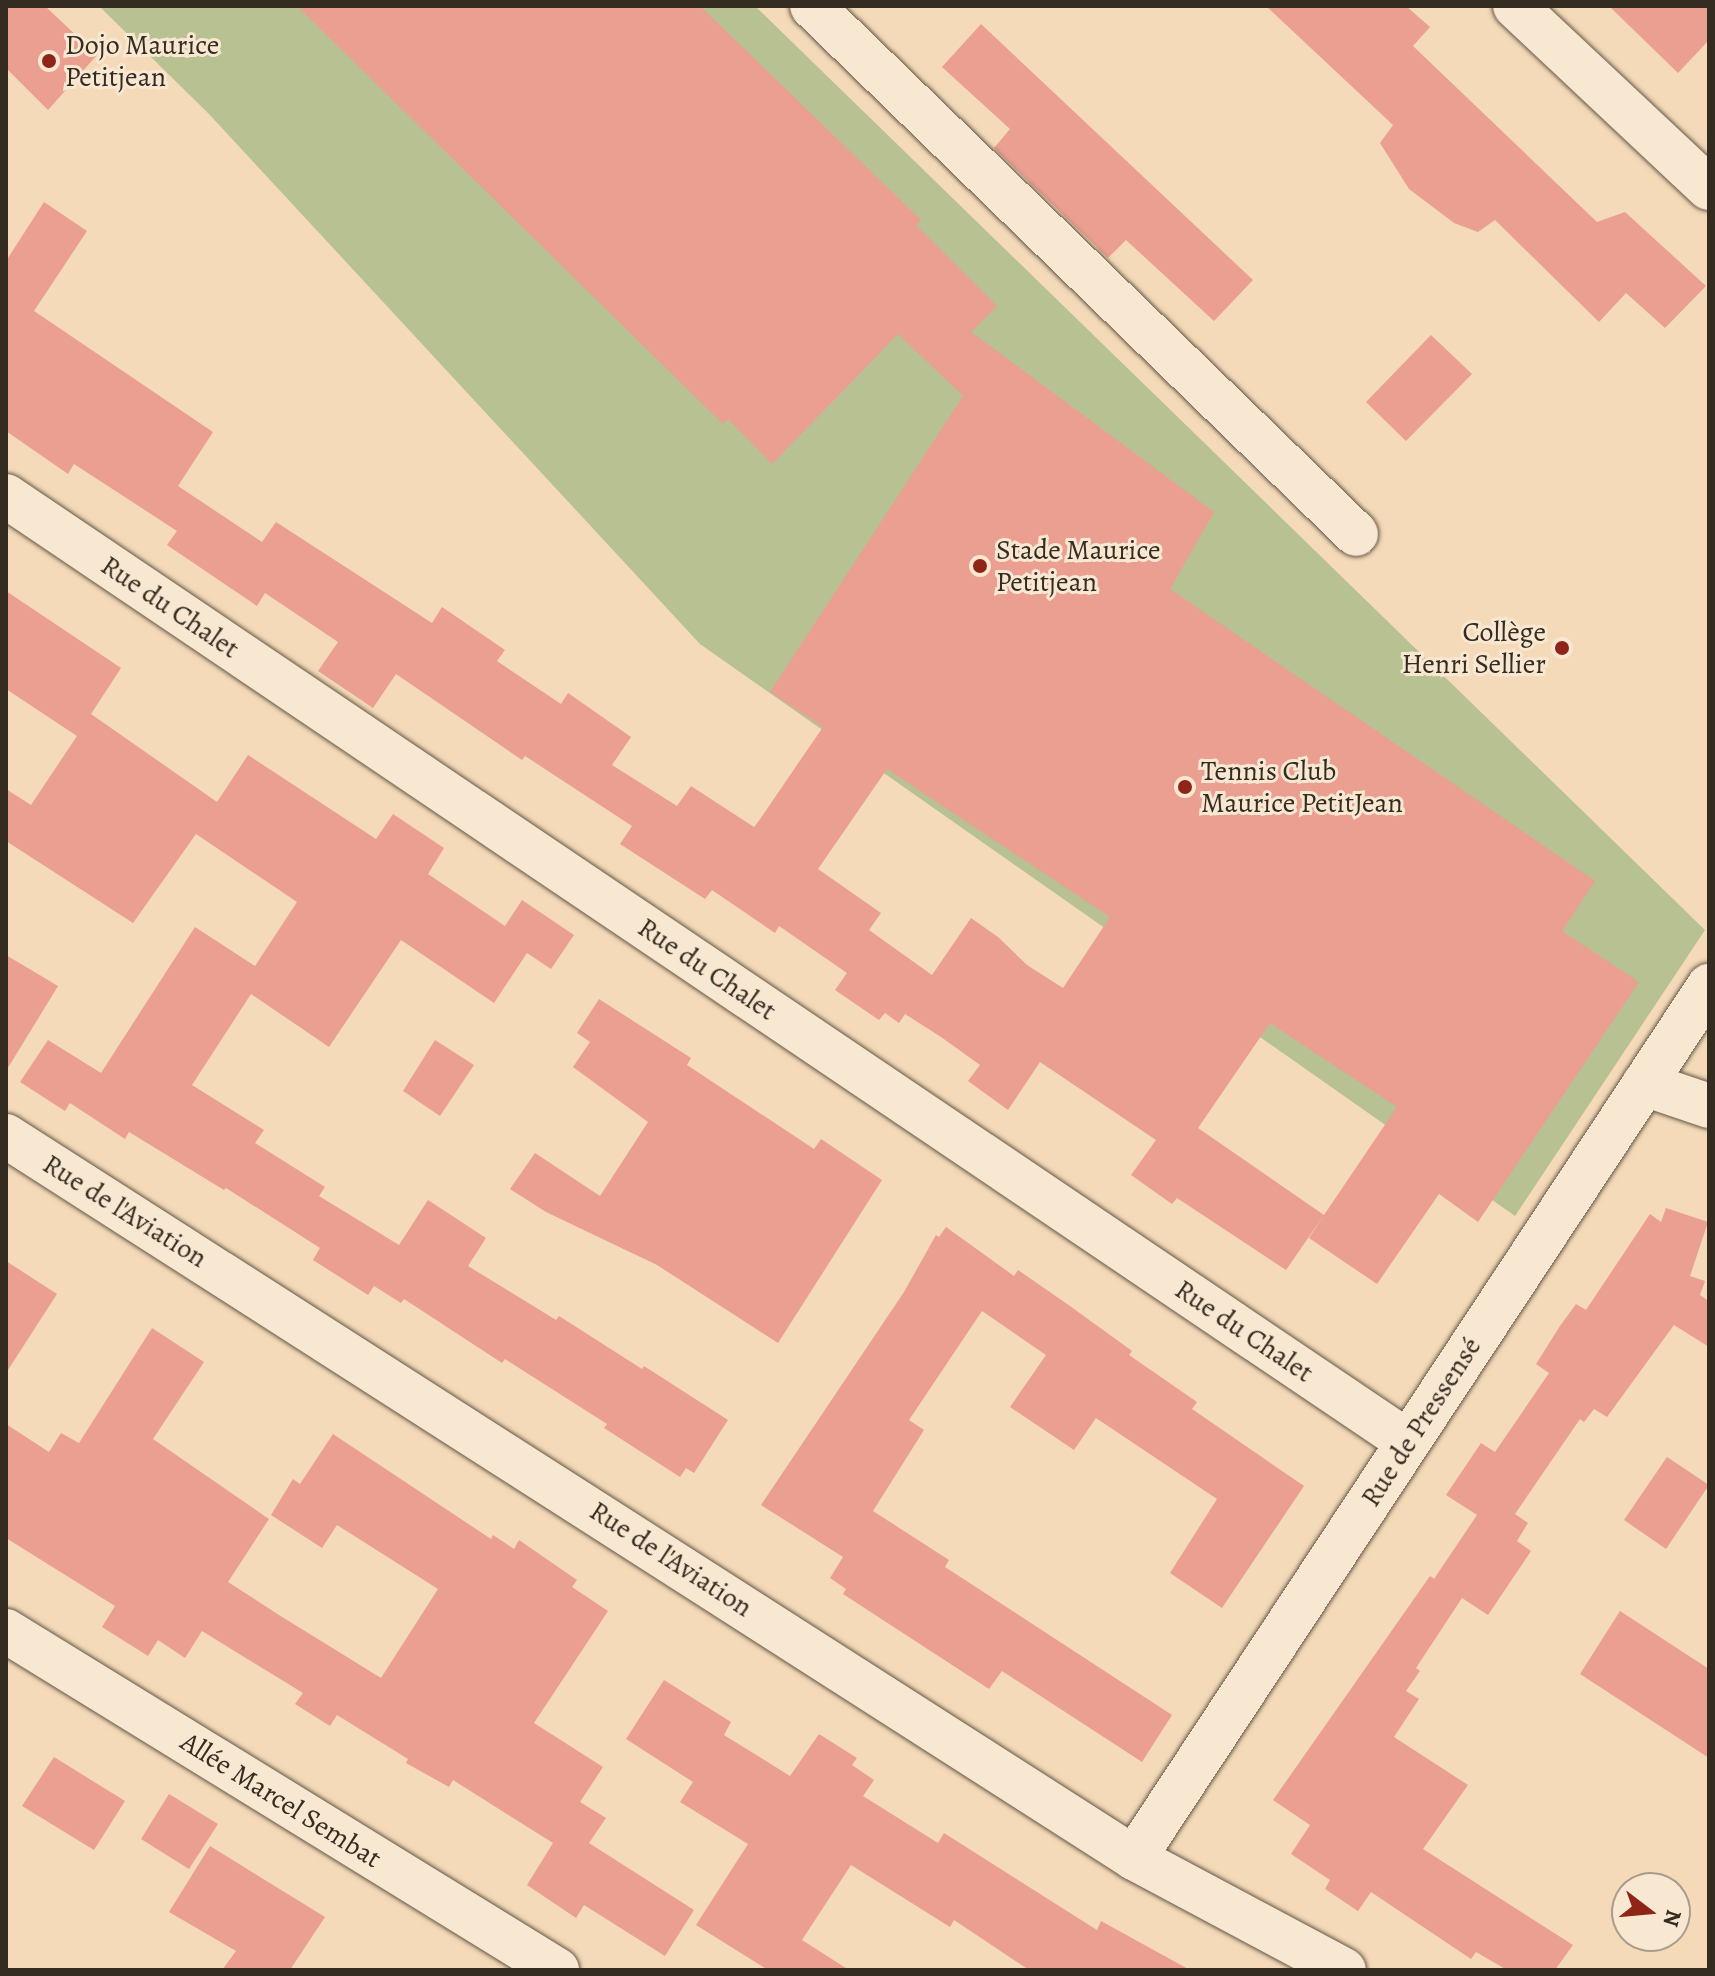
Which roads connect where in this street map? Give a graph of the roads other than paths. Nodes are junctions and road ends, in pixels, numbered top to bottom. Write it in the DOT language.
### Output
graph roads {
  1 [pos="812,6"];
  2 [pos="1515,6"];
  3 [pos="1709,188"];
  4 [pos="6,496"];
  5 [pos="1356,534"];
  6 [pos="1709,986"];
  7 [pos="1644,1084"];
  8 [pos="1709,1106"];
  9 [pos="6,1136"];
  10 [pos="1408,1442"];
  11 [pos="6,1631"];
  12 [pos="1134,1858"];
  13 [pos="557,1970"];
  14 [pos="1344,1970"];
  1 -- 5 [label="street"];
  2 -- 3 [label="street"];
  4 -- 10 [label="street, Rue du Chalet"];
  6 -- 7 [label="street, Rue de Pressensé"];
  7 -- 8 [label="street"];
  7 -- 10 [label="street, Rue de Pressensé"];
  9 -- 12 [label="street, Rue de l'Aviation"];
  10 -- 12 [label="street, Rue de Pressensé"];
  11 -- 13 [label="street, Allée Marcel Sembat"];
  12 -- 14 [label="street, Rue de l'Aviation"];
}
